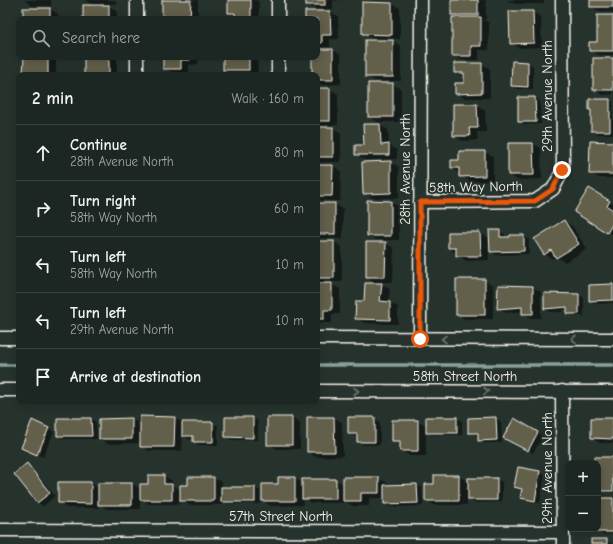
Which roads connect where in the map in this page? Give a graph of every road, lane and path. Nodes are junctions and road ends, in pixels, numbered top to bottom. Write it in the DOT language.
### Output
graph roads {
  1 [pos="137,0"];
  2 [pos="278,0"];
  3 [pos="420,0"];
  4 [pos="562,0"];
  5 [pos="137,16"];
  6 [pos="278,16"];
  7 [pos="137,60"];
  8 [pos="278,60"];
  9 [pos="137,72"];
  10 [pos="278,72"];
  11 [pos="553,189"];
  12 [pos="420,202"];
  13 [pos="0,338"];
  14 [pos="16,338"];
  15 [pos="320,338"];
  16 [pos="420,339"];
  17 [pos="613,339"];
  18 [pos="0,390"];
  19 [pos="16,390"];
  20 [pos="320,391"];
  21 [pos="562,391"];
  22 [pos="613,392"];
  23 [pos="0,530"];
  24 [pos="563,538"];
  1 -- 5 [label="street"];
  2 -- 6 [label="street"];
  3 -- 12 [label="street, 28th Avenue North"];
  4 -- 11 [label="street, 29th Avenue North"];
  7 -- 9 [label="street"];
  8 -- 10 [label="street"];
  11 -- 12 [label="street, 58th Way North"];
  12 -- 16 [label="street, 28th Avenue North"];
  13 -- 14 [label="street"];
  15 -- 16 [label="street"];
  17 -- 16 [label="street, one-way"];
  18 -- 19 [label="street"];
  20 -- 21 [label="street, 58th Street North, one-way"];
  21 -- 22 [label="street, 58th Street North"];
  21 -- 24 [label="street, 29th Avenue North"];
  23 -- 24 [label="street, 57th Street North"];
}
